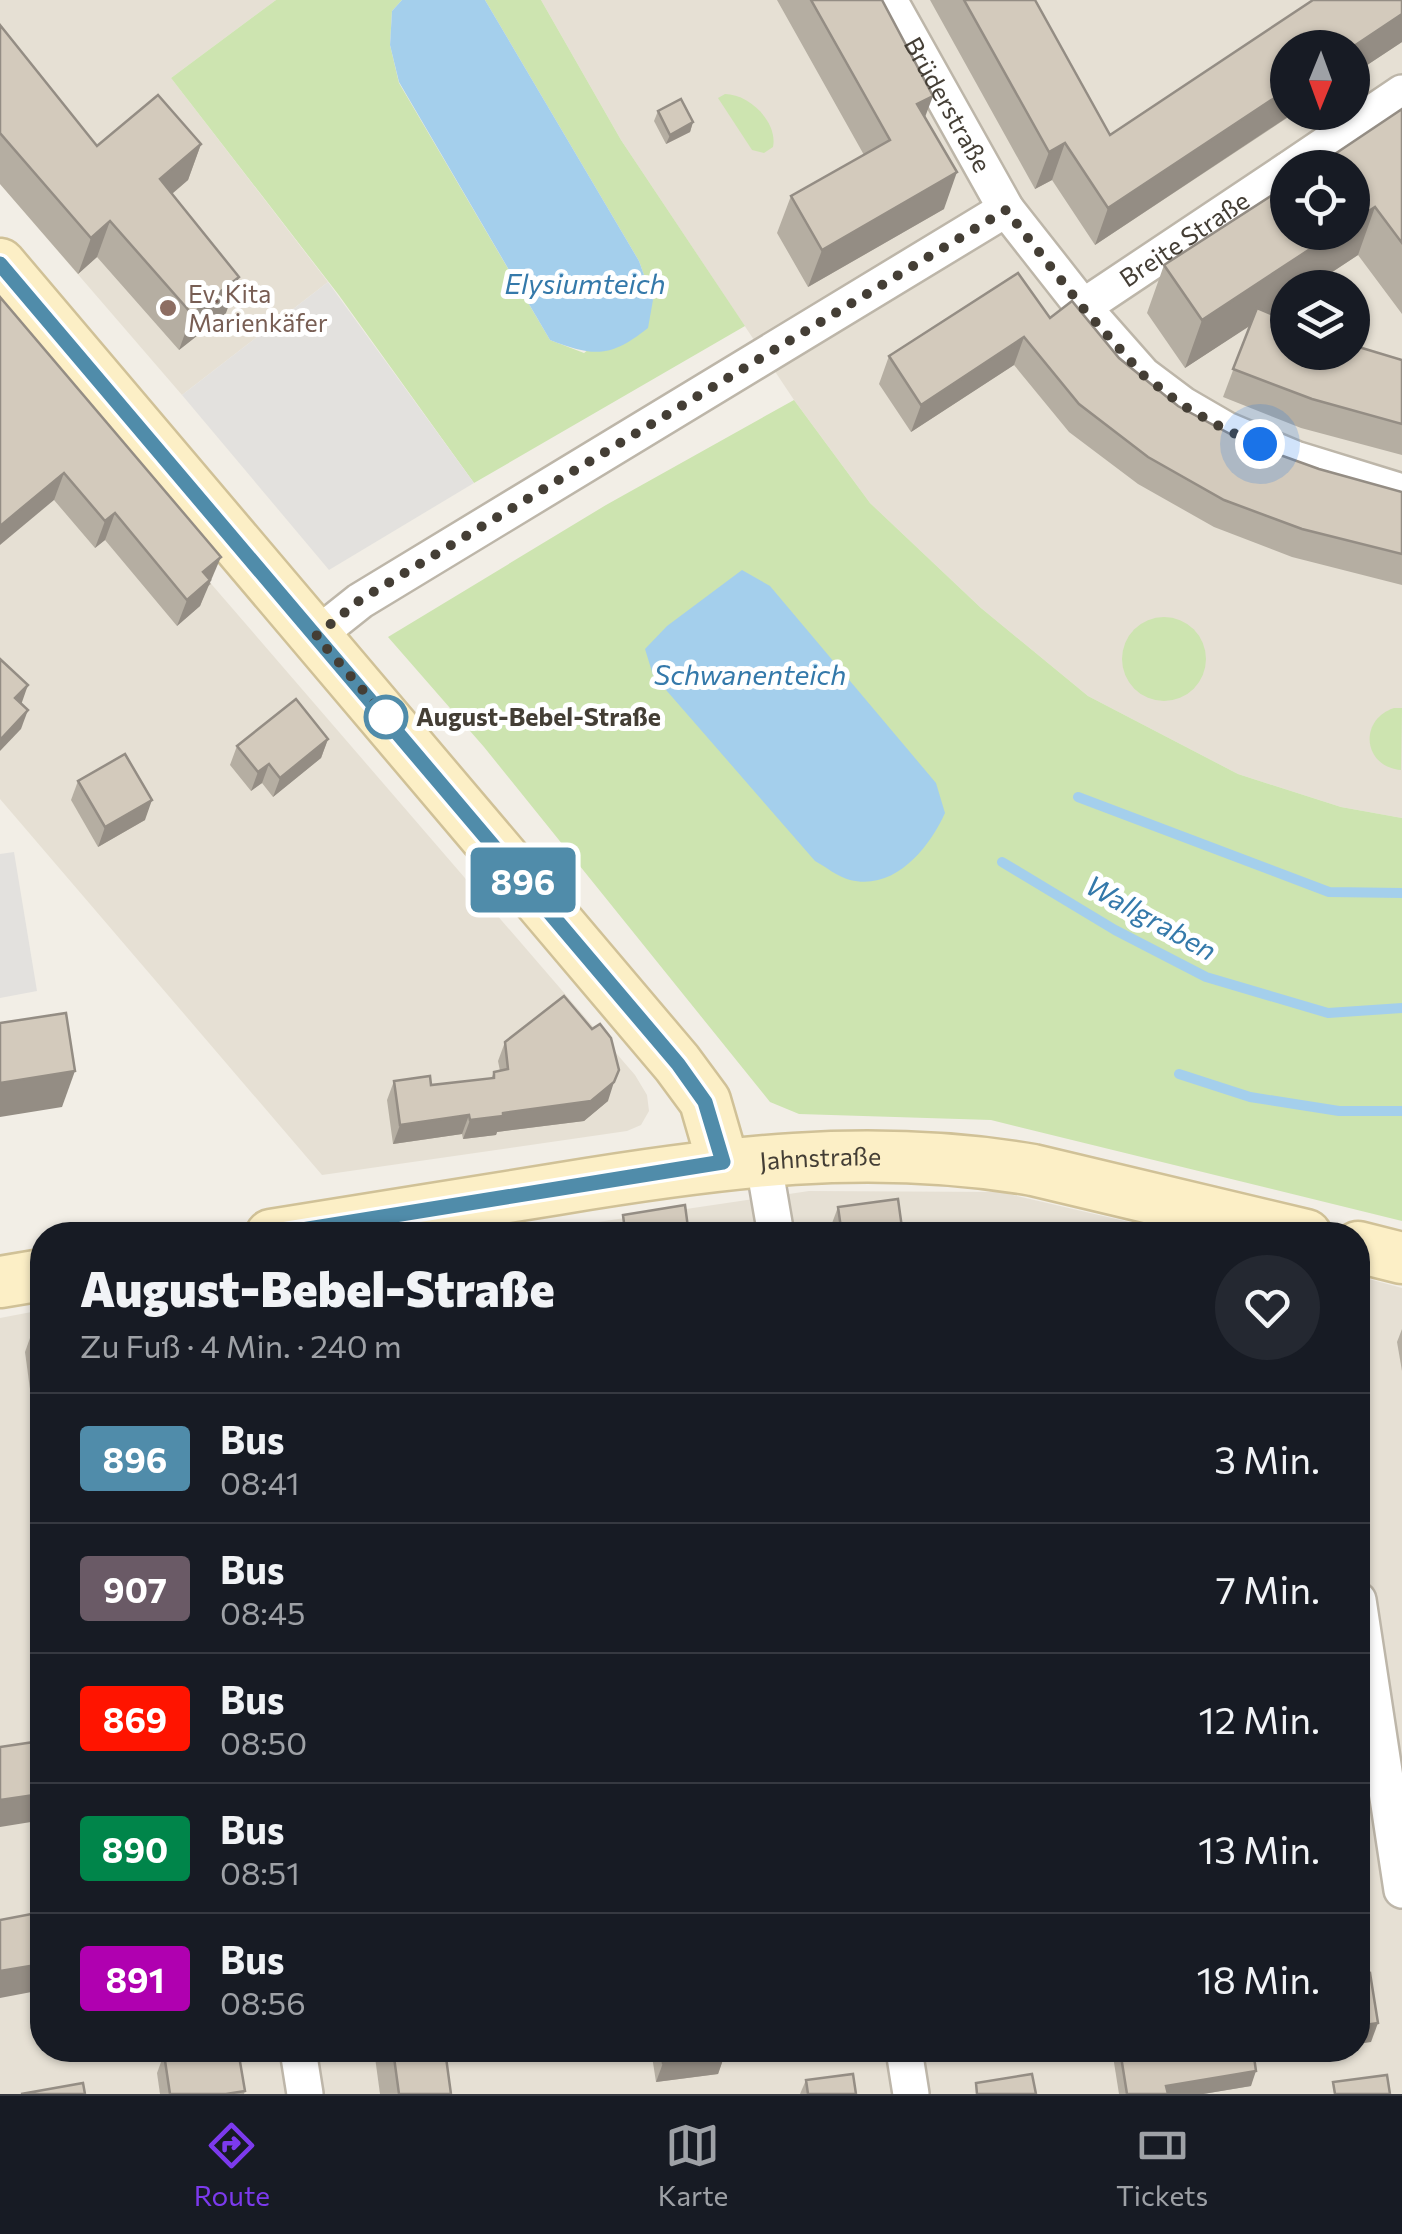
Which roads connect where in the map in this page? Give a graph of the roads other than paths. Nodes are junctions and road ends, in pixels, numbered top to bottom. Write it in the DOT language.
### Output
graph roads {
  1 [pos="889,0"];
  2 [pos="1402,93"];
  3 [pos="1318,150"];
  4 [pos="1270,182"];
  5 [pos="1006,210"];
  6 [pos="0,264"];
  7 [pos="1083,308"];
  8 [pos="1402,492"];
  9 [pos="316,636"];
  10 [pos="743,1161"];
  11 [pos="354,1222"];
  12 [pos="770,1222"];
  13 [pos="1249,1222"];
  14 [pos="1370,1251"];
  15 [pos="1402,1258"];
  16 [pos="30,1277"];
  17 [pos="0,1282"];
  18 [pos="1370,1679"];
  19 [pos="1402,1890"];
  20 [pos="300,2062"];
  21 [pos="906,2062"];
  22 [pos="305,2094"];
  23 [pos="911,2094"];
  1 -- 5 [label="street, Brüderstraße"];
  2 -- 3 [label="street, Breite Straße"];
  4 -- 7 [label="street, Breite Straße"];
  5 -- 7 [label="street, Brüderstraße"];
  5 -- 9 [label="street"];
  6 -- 9 [label="main road"];
  7 -- 8 [label="street, Brüderstraße"];
  9 -- 10 [label="main road"];
  10 -- 11 [label="main road, Jahnstraße"];
  10 -- 12 [label="street"];
  10 -- 13 [label="main road, Jahnstraße"];
  14 -- 15 [label="main road"];
  16 -- 17 [label="main road"];
  18 -- 19 [label="street"];
  20 -- 22 [label="street"];
  21 -- 23 [label="street"];
}
